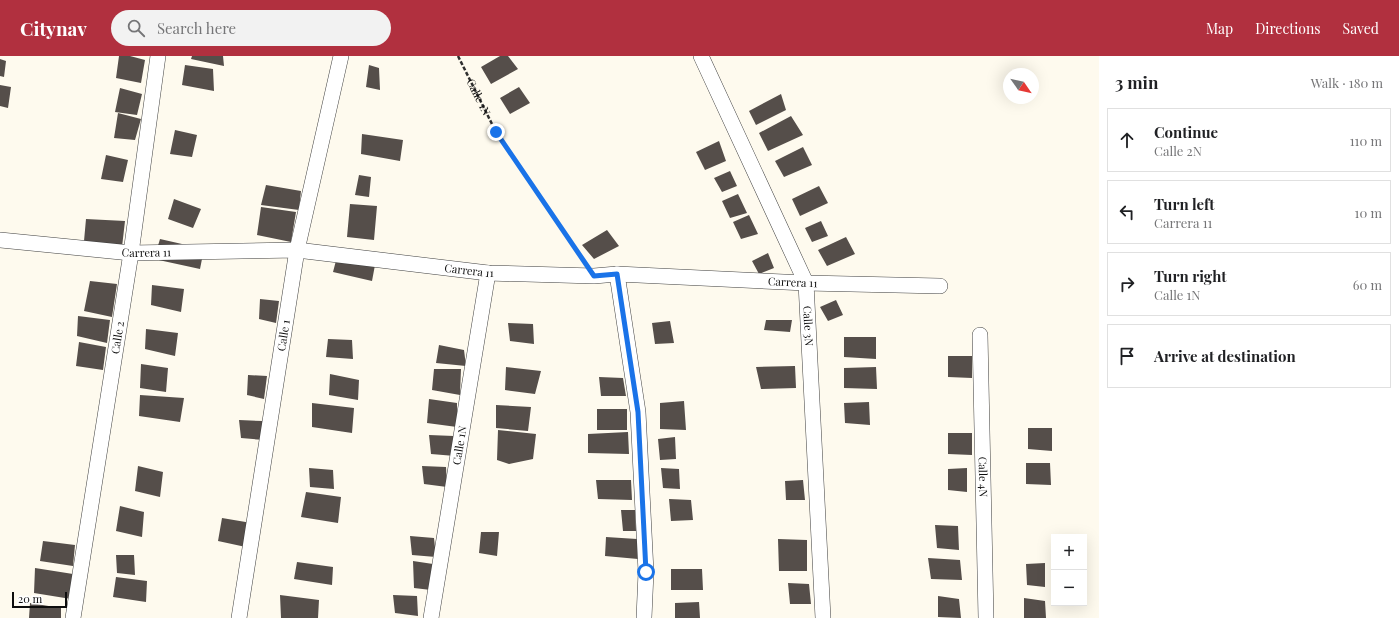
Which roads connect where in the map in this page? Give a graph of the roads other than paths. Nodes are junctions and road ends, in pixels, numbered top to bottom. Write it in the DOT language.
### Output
graph roads {
  1 [pos="158,56"];
  2 [pos="341,56"];
  3 [pos="701,56"];
  4 [pos="0,240"];
  5 [pos="297,250"];
  6 [pos="131,253"];
  7 [pos="488,273"];
  8 [pos="617,274"];
  9 [pos="806,282"];
  10 [pos="940,286"];
  11 [pos="980,335"];
  12 [pos="73,618"];
  13 [pos="238,618"];
  14 [pos="431,618"];
  15 [pos="644,618"];
  16 [pos="824,618"];
  17 [pos="986,618"];
  1 -- 6 [label="street, Calle 2"];
  2 -- 5 [label="street, Calle 1"];
  3 -- 9 [label="street, Calle 3N"];
  4 -- 6 [label="street, Carrera 11"];
  5 -- 6 [label="street, Carrera 11"];
  5 -- 7 [label="street, Carrera 11"];
  5 -- 13 [label="street, Calle 1"];
  6 -- 12 [label="street, Calle 2"];
  7 -- 8 [label="street, Carrera 11"];
  7 -- 14 [label="street, Calle 1N"];
  8 -- 9 [label="street, Carrera 11"];
  8 -- 15 [label="street"];
  9 -- 10 [label="street, Carrera 11"];
  9 -- 16 [label="street, Calle 3N"];
  11 -- 17 [label="street, Calle 4N"];
}
